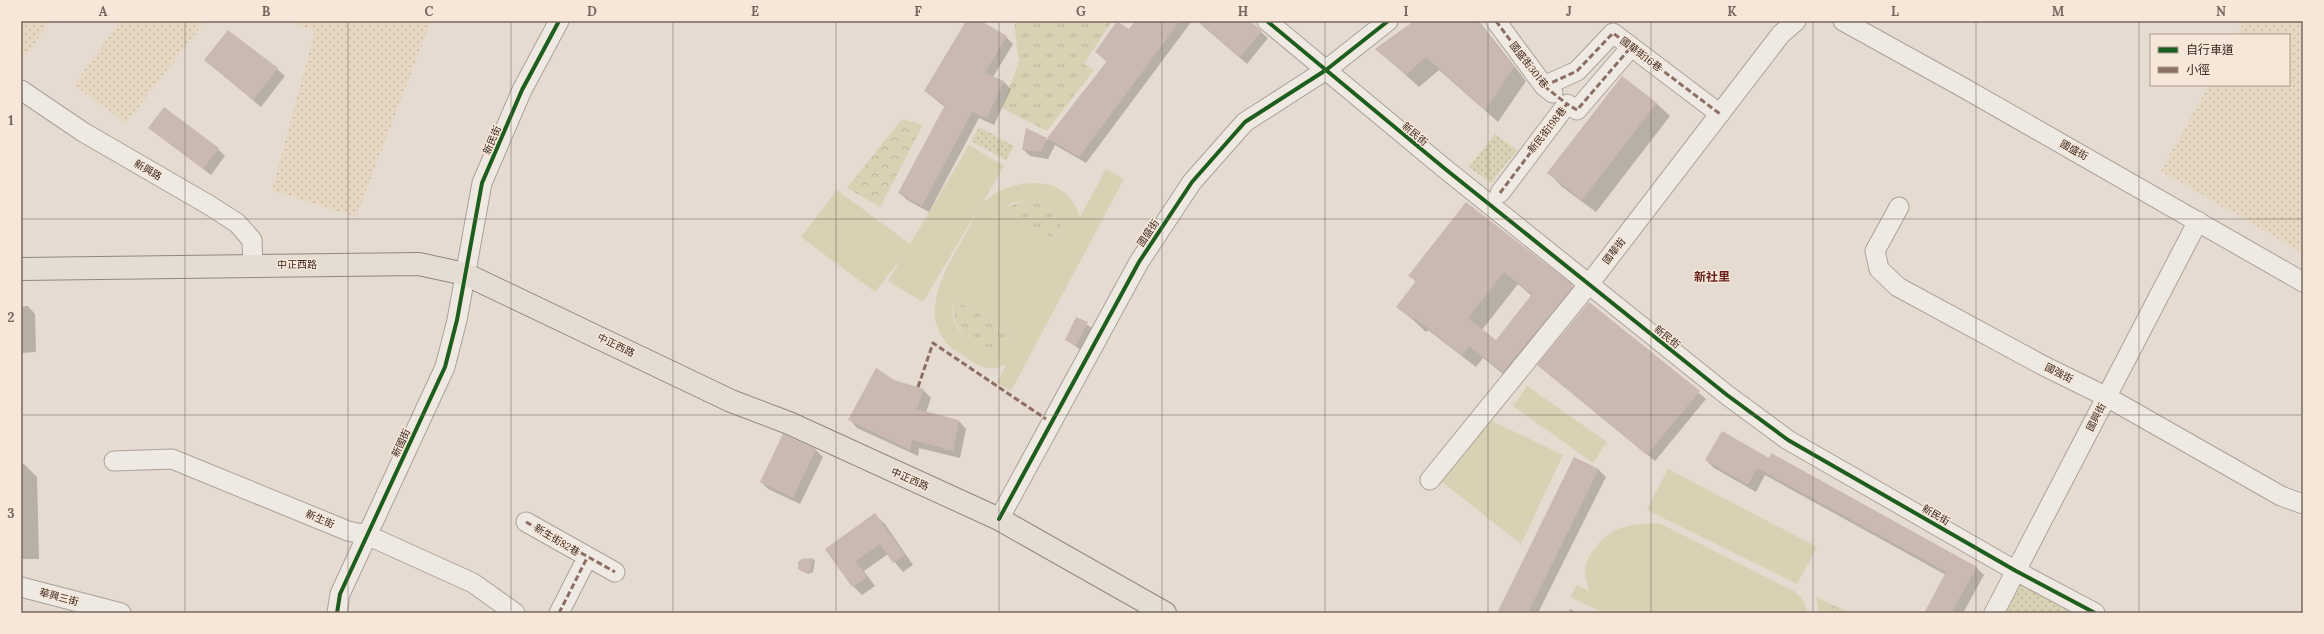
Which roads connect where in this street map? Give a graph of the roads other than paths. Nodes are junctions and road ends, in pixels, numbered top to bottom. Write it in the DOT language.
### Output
graph roads {
  1 [pos="559,21"];
  2 [pos="1267,21"];
  3 [pos="1388,21"];
  4 [pos="1496,21"];
  5 [pos="1796,21"];
  6 [pos="1843,21"];
  7 [pos="1631,47"];
  8 [pos="1326,70"];
  9 [pos="1544,86"];
  10 [pos="21,90"];
  11 [pos="1567,104"];
  12 [pos="1720,114"];
  13 [pos="1500,193"];
  14 [pos="1899,207"];
  15 [pos="2198,221"];
  16 [pos="253,264"];
  17 [pos="21,269"];
  18 [pos="465,274"];
  19 [pos="2303,282"];
  20 [pos="1589,284"];
  21 [pos="2106,397"];
  22 [pos="114,461"];
  23 [pos="1430,480"];
  24 [pos="2303,504"];
  25 [pos="999,519"];
  26 [pos="526,522"];
  27 [pos="367,535"];
  28 [pos="587,558"];
  29 [pos="2016,571"];
  30 [pos="615,572"];
  31 [pos="21,587"];
  32 [pos="1159,612"];
  33 [pos="120,613"];
  34 [pos="337,613"];
  35 [pos="514,613"];
  36 [pos="559,613"];
  37 [pos="1994,613"];
  38 [pos="2095,613"];
  1 -- 18 [label="street, 新民街"];
  2 -- 8 [label="street, 新民街"];
  3 -- 8 [label="street, 國盛街"];
  4 -- 9 [label="street, 國盛街301巷"];
  5 -- 12 [label="street, 國華街"];
  6 -- 15 [label="street, 國盛街"];
  7 -- 9 [label="street, 國華街16巷"];
  7 -- 11 [label="street, 新民街198巷"];
  7 -- 12 [label="street, 國華街16巷"];
  8 -- 20 [label="street, 新民街"];
  8 -- 25 [label="street, 國盛街"];
  9 -- 11 [label="street, 國盛街301巷"];
  10 -- 16 [label="street, 新興路"];
  11 -- 13 [label="street, 新民街198巷"];
  12 -- 20 [label="street, 國華街"];
  14 -- 21 [label="street, 國強街"];
  15 -- 19 [label="street, 國盛街"];
  15 -- 21 [label="street, 國興街"];
  16 -- 17 [label="main road, 中正西路"];
  16 -- 18 [label="main road, 中正西路"];
  18 -- 25 [label="main road, 中正西路"];
  18 -- 27 [label="street, 新國街"];
  20 -- 23 [label="street, 國華街"];
  20 -- 29 [label="street, 新民街"];
  21 -- 24 [label="street, 國強街"];
  21 -- 29 [label="street, 國興街"];
  22 -- 27 [label="street, 新生街"];
  25 -- 32 [label="main road, 中正西路"];
  26 -- 28 [label="street, 新生街82巷"];
  27 -- 34 [label="street, 新國街"];
  27 -- 35 [label="street, 新生街"];
  28 -- 30 [label="street, 新生街82巷"];
  28 -- 36 [label="street, 新生街82巷"];
  29 -- 37 [label="street, 國興街"];
  29 -- 38 [label="street, 新民街"];
  31 -- 33 [label="street, 華興三街"];
}
